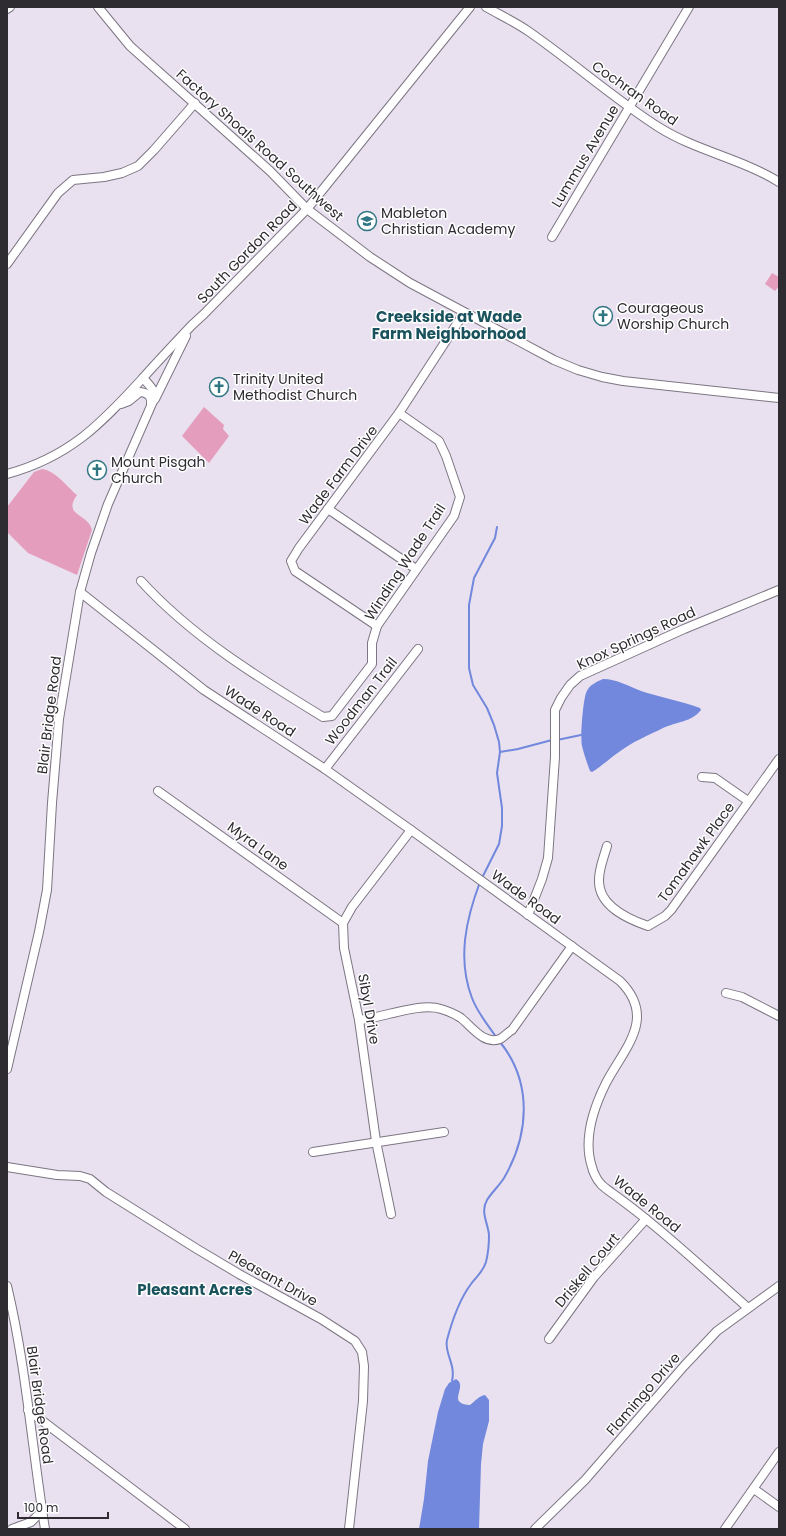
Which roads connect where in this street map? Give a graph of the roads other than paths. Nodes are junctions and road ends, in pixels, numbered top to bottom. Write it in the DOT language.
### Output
graph roads {
  1 [pos="10,7"];
  2 [pos="98,7"];
  3 [pos="470,7"];
  4 [pos="486,7"];
  5 [pos="689,7"];
  6 [pos="7,9"];
  7 [pos="195,103"];
  8 [pos="629,107"];
  9 [pos="779,182"];
  10 [pos="307,209"];
  11 [pos="552,237"];
  12 [pos="7,264"];
  13 [pos="464,313"];
  14 [pos="192,325"];
  15 [pos="143,378"];
  16 [pos="779,398"];
  17 [pos="119,405"];
  18 [pos="151,407"];
  19 [pos="399,414"];
  20 [pos="7,474"];
  21 [pos="328,509"];
  22 [pos="416,570"];
  23 [pos="141,581"];
  24 [pos="779,590"];
  25 [pos="80,592"];
  26 [pos="377,626"];
  27 [pos="418,649"];
  28 [pos="779,759"];
  29 [pos="325,769"];
  30 [pos="702,777"];
  31 [pos="158,790"];
  32 [pos="748,802"];
  33 [pos="412,830"];
  34 [pos="607,846"];
  35 [pos="528,915"];
  36 [pos="343,923"];
  37 [pos="572,946"];
  38 [pos="726,994"];
  39 [pos="779,1016"];
  40 [pos="359,1020"];
  41 [pos="7,1069"];
  42 [pos="444,1132"];
  43 [pos="376,1141"];
  44 [pos="313,1152"];
  45 [pos="7,1167"];
  46 [pos="391,1214"];
  47 [pos="646,1219"];
  48 [pos="7,1286"];
  49 [pos="779,1286"];
  50 [pos="748,1308"];
  51 [pos="549,1338"];
  52 [pos="28,1410"];
  53 [pos="779,1452"];
  54 [pos="754,1489"];
  55 [pos="779,1507"];
  56 [pos="42,1511"];
  57 [pos="12,1529"];
  58 [pos="45,1529"];
  59 [pos="185,1529"];
  60 [pos="349,1529"];
  61 [pos="535,1529"];
  62 [pos="725,1529"];
  1 -- 6 [label="street"];
  2 -- 7 [label="street, Factory Shoals Road Southwest"];
  3 -- 10 [label="street, South Gordon Road"];
  4 -- 8 [label="street, Cochran Road"];
  5 -- 8 [label="street, Lummus Avenue"];
  7 -- 10 [label="street, Factory Shoals Road Southwest"];
  7 -- 12 [label="street"];
  8 -- 9 [label="street, Cochran Road"];
  8 -- 11 [label="street, Lummus Avenue"];
  10 -- 13 [label="street, Factory Shoals Road Southwest"];
  10 -- 14 [label="street, South Gordon Road"];
  13 -- 16 [label="street, Factory Shoals Road Southwest"];
  13 -- 19 [label="street, Wade Farm Drive"];
  14 -- 15 [label="street, South Gordon Road"];
  14 -- 18 [label="street"];
  15 -- 17 [label="street, South Gordon Road"];
  15 -- 18 [label="street, Blair Bridge Road"];
  17 -- 18 [label="street"];
  17 -- 20 [label="street, South Gordon Road"];
  18 -- 25 [label="street, Blair Bridge Road"];
  19 -- 21 [label="street, Wade Farm Drive"];
  19 -- 22 [label="street, Winding Wade Trail"];
  21 -- 22 [label="street"];
  21 -- 26 [label="street, Wade Farm Drive"];
  22 -- 26 [label="street, Winding Wade Trail"];
  23 -- 26 [label="street, Winding Wade Trail"];
  24 -- 35 [label="street, Knox Springs Road"];
  25 -- 29 [label="street, Wade Road"];
  25 -- 41 [label="street, Blair Bridge Road"];
  27 -- 29 [label="street, Woodman Trail"];
  28 -- 32 [label="street, Tomahawk Place"];
  29 -- 33 [label="street, Wade Road"];
  30 -- 32 [label="street"];
  31 -- 36 [label="street, Myra Lane"];
  32 -- 34 [label="street, Tomahawk Place"];
  33 -- 35 [label="street, Wade Road"];
  33 -- 36 [label="street"];
  35 -- 37 [label="street, Wade Road"];
  36 -- 40 [label="street, Sibyl Drive"];
  37 -- 40 [label="street"];
  37 -- 47 [label="street, Wade Road"];
  38 -- 39 [label="street"];
  40 -- 43 [label="street, Sibyl Drive"];
  42 -- 43 [label="street"];
  43 -- 44 [label="street"];
  43 -- 46 [label="street, Sibyl Drive"];
  45 -- 60 [label="street, Pleasant Drive"];
  47 -- 50 [label="street, Wade Road"];
  47 -- 51 [label="street, Driskell Court"];
  48 -- 52 [label="street, Blair Bridge Road"];
  49 -- 50 [label="street, Flamingo Drive"];
  50 -- 61 [label="street, Flamingo Drive"];
  52 -- 56 [label="street, Blair Bridge Road"];
  52 -- 59 [label="street"];
  53 -- 54 [label="street"];
  54 -- 55 [label="street"];
  54 -- 62 [label="street"];
  56 -- 57 [label="street"];
  56 -- 58 [label="street, Blair Bridge Road"];
}
